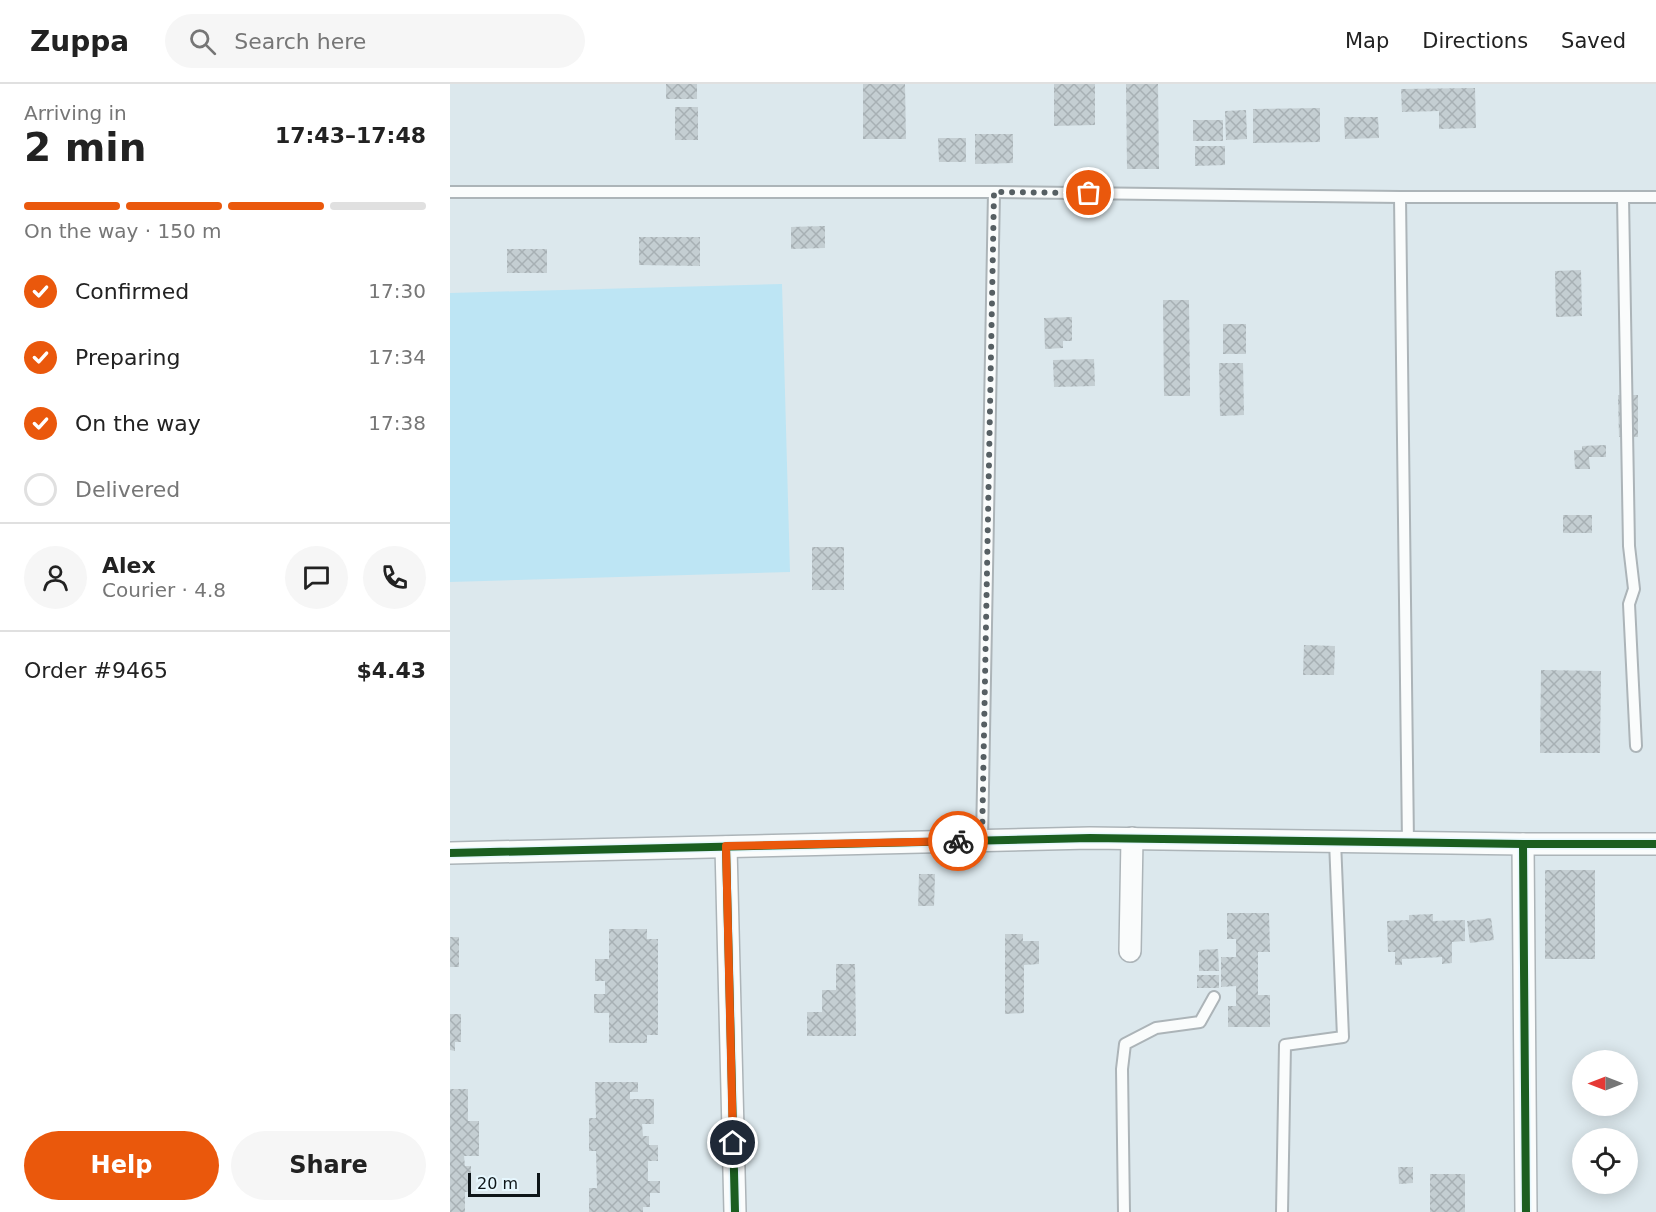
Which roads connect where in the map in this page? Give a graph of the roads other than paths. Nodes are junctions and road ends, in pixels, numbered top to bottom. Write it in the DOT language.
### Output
graph roads {
  1 [pos="450,192"];
  2 [pos="994,192"];
  3 [pos="1400,197"];
  4 [pos="1623,197"];
  5 [pos="1656,197"];
  6 [pos="1636,746"];
  7 [pos="1132,838"];
  8 [pos="982,841"];
  9 [pos="1335,841"];
  10 [pos="1408,843"];
  11 [pos="1523,844"];
  12 [pos="1656,844"];
  13 [pos="726,846"];
  14 [pos="450,853"];
  15 [pos="1130,951"];
  16 [pos="1214,997"];
  17 [pos="735,1212"];
  18 [pos="1124,1212"];
  19 [pos="1282,1212"];
  20 [pos="1526,1212"];
  1 -- 2 [label="lane"];
  2 -- 3 [label="lane"];
  2 -- 8 [label="lane"];
  3 -- 4 [label="lane"];
  3 -- 10 [label="lane"];
  4 -- 5 [label="lane"];
  4 -- 6 [label="lane"];
  7 -- 8 [label="street"];
  7 -- 9 [label="street"];
  7 -- 15 [label="street"];
  8 -- 13 [label="street"];
  9 -- 10 [label="street"];
  9 -- 19 [label="lane"];
  10 -- 11 [label="street"];
  11 -- 12 [label="street"];
  11 -- 20 [label="street"];
  13 -- 14 [label="street"];
  13 -- 17 [label="street"];
  16 -- 18 [label="lane"];
}
